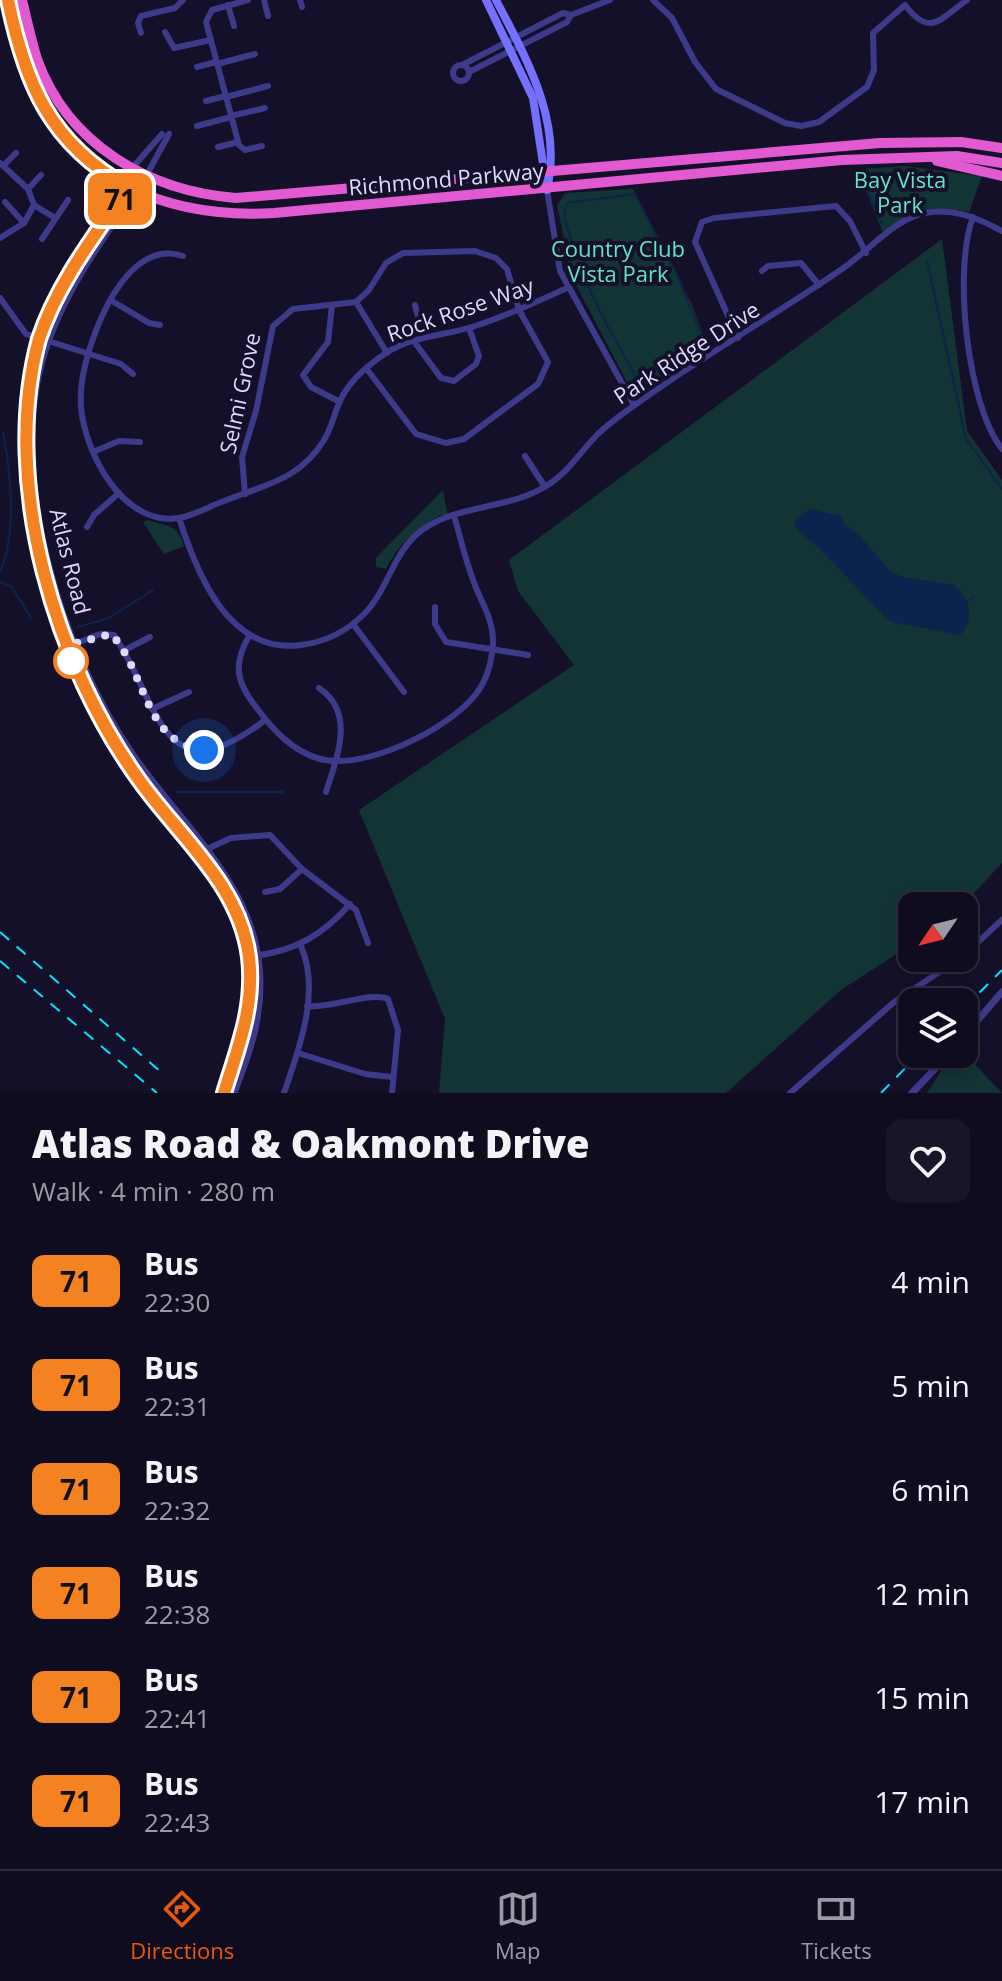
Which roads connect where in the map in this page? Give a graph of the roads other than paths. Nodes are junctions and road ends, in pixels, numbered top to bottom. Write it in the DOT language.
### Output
graph roads {
  1 [pos="8,0"];
  2 [pos="22,0"];
  3 [pos="183,0"];
  4 [pos="209,0"];
  5 [pos="246,0"];
  6 [pos="264,0"];
  7 [pos="486,0"];
  8 [pos="496,0"];
  9 [pos="610,0"];
  10 [pos="655,0"];
  11 [pos="967,0"];
  12 [pos="228,5"];
  13 [pos="212,10"];
  14 [pos="268,16"];
  15 [pos="234,26"];
  16 [pos="165,32"];
  17 [pos="141,33"];
  18 [pos="211,40"];
  19 [pos="514,44"];
  20 [pos="255,54"];
  21 [pos="217,63"];
  22 [pos="462,65"];
  23 [pos="197,67"];
  24 [pos="469,72"];
  25 [pos="268,86"];
  26 [pos="226,96"];
  27 [pos="206,101"];
  28 [pos="265,108"];
  29 [pos="231,117"];
  30 [pos="197,126"];
  31 [pos="169,134"];
  32 [pos="160,137"];
  33 [pos="238,144"];
  34 [pos="262,146"];
  35 [pos="218,147"];
  36 [pos="1002,148"];
  37 [pos="16,153"];
  38 [pos="158,156"];
  39 [pos="916,157"];
  40 [pos="1002,163"];
  41 [pos="2,164"];
  42 [pos="127,168"];
  43 [pos="547,172"];
  44 [pos="142,174"];
  45 [pos="41,175"];
  46 [pos="1002,176"];
  47 [pos="28,189"];
  48 [pos="131,189"];
  49 [pos="547,190"];
  50 [pos="68,200"];
  51 [pos="5,202"];
  52 [pos="34,205"];
  53 [pos="973,217"];
  54 [pos="55,218"];
  55 [pos="24,223"];
  56 [pos="1002,231"];
  57 [pos="0,238"];
  58 [pos="42,239"];
  59 [pos="866,253"];
  60 [pos="183,256"];
  61 [pos="762,271"];
  62 [pos="819,285"];
  63 [pos="567,288"];
  64 [pos="0,298"];
  65 [pos="112,301"];
  66 [pos="356,302"];
  67 [pos="332,305"];
  68 [pos="415,305"];
  69 [pos="519,310"];
  70 [pos="160,325"];
  71 [pos="469,328"];
  72 [pos="423,337"];
  73 [pos="39,338"];
  74 [pos="738,338"];
  75 [pos="413,340"];
  76 [pos="49,342"];
  77 [pos="88,353"];
  78 [pos="387,353"];
  79 [pos="366,368"];
  80 [pos="133,374"];
  81 [pos="340,402"];
  82 [pos="634,405"];
  83 [pos="140,442"];
  84 [pos="1002,449"];
  85 [pos="93,452"];
  86 [pos="525,456"];
  87 [pos="545,487"];
  88 [pos="119,493"];
  89 [pos="245,494"];
  90 [pos="454,516"];
  91 [pos="179,518"];
  92 [pos="87,527"];
  93 [pos="435,607"];
  94 [pos="353,624"];
  95 [pos="249,636"];
  96 [pos="150,637"];
  97 [pos="75,644"];
  98 [pos="65,646"];
  99 [pos="123,651"];
  100 [pos="492,651"];
  101 [pos="528,655"];
  102 [pos="319,688"];
  103 [pos="189,692"];
  104 [pos="404,692"];
  105 [pos="152,709"];
  106 [pos="265,720"];
  107 [pos="335,762"];
  108 [pos="326,792"];
  109 [pos="207,849"];
  110 [pos="302,869"];
  111 [pos="265,892"];
  112 [pos="350,904"];
  113 [pos="1002,920"];
  114 [pos="978,942"];
  115 [pos="368,943"];
  116 [pos="301,946"];
  117 [pos="259,955"];
  118 [pos="249,957"];
  119 [pos="939,972"];
  120 [pos="1002,992"];
  121 [pos="307,1006"];
  122 [pos="978,1020"];
  123 [pos="298,1053"];
  124 [pos="936,1068"];
  125 [pos="392,1077"];
  126 [pos="224,1093"];
  127 [pos="234,1093"];
  128 [pos="284,1093"];
  129 [pos="392,1093"];
  130 [pos="790,1093"];
  131 [pos="912,1093"];
  1 -- 48 [label="highway, Richmond Parkway"];
  2 -- 42 [label="highway, Richmond Parkway"];
  3 -- 17 [label="street"];
  4 -- 13 [label="street"];
  5 -- 12 [label="street"];
  6 -- 14 [label="street"];
  7 -- 19 [label="main road"];
  8 -- 19 [label="main road"];
  9 -- 19 [label="street"];
  10 -- 11 [label="street"];
  12 -- 13 [label="street"];
  12 -- 15 [label="street"];
  13 -- 18 [label="street"];
  16 -- 18 [label="street"];
  18 -- 21 [label="street"];
  19 -- 22 [label="street"];
  19 -- 24 [label="street"];
  19 -- 43 [label="main road"];
  20 -- 21 [label="street"];
  21 -- 23 [label="street"];
  21 -- 26 [label="street"];
  22 -- 24 [label="street"];
  22 -- 24 [label="street"];
  25 -- 26 [label="street"];
  26 -- 27 [label="street"];
  26 -- 29 [label="street"];
  28 -- 29 [label="street"];
  29 -- 30 [label="street"];
  29 -- 33 [label="street"];
  31 -- 38 [label="street, Atlas Road"];
  32 -- 38 [label="street, Atlas Road"];
  32 -- 42 [label="street"];
  32 -- 44 [label="street, Atlas Road"];
  33 -- 34 [label="street"];
  33 -- 35 [label="street"];
  36 -- 43 [label="highway, Richmond Parkway"];
  37 -- 41 [label="street"];
  38 -- 44 [label="street, Atlas Road"];
  39 -- 40 [label="highway, Richmond Parkway"];
  39 -- 46 [label="highway"];
  39 -- 49 [label="highway, Richmond Parkway"];
  41 -- 47 [label="street"];
  42 -- 44 [label="highway, Richmond Parkway"];
  43 -- 44 [label="highway, Richmond Parkway"];
  43 -- 49 [label="main road"];
  44 -- 48 [label="street, Atlas Road"];
  45 -- 47 [label="street"];
  47 -- 52 [label="street"];
  48 -- 49 [label="highway, Richmond Parkway"];
  48 -- 73 [label="street, Atlas Road"];
  48 -- 76 [label="street, Atlas Road"];
  49 -- 63 [label="street"];
  50 -- 54 [label="street"];
  51 -- 55 [label="street"];
  52 -- 54 [label="street"];
  52 -- 55 [label="street"];
  53 -- 56 [label="street, Park Ridge Drive"];
  53 -- 59 [label="street, Park Ridge Drive"];
  53 -- 84 [label="street"];
  54 -- 58 [label="street"];
  55 -- 57 [label="street"];
  59 -- 62 [label="street, Park Ridge Drive"];
  59 -- 74 [label="street"];
  60 -- 65 [label="street"];
  61 -- 62 [label="street"];
  62 -- 74 [label="street, Park Ridge Drive"];
  63 -- 69 [label="street, Rock Rose Way"];
  63 -- 82 [label="street"];
  64 -- 73 [label="street"];
  65 -- 70 [label="street"];
  65 -- 77 [label="street"];
  66 -- 67 [label="street, Selmi Grove"];
  66 -- 69 [label="street"];
  66 -- 78 [label="street"];
  67 -- 81 [label="street"];
  67 -- 89 [label="street, Selmi Grove"];
  68 -- 72 [label="street"];
  69 -- 71 [label="street, Rock Rose Way"];
  69 -- 79 [label="street"];
  71 -- 72 [label="street, Rock Rose Way"];
  71 -- 75 [label="street"];
  72 -- 75 [label="street, Rock Rose Way"];
  73 -- 76 [label="street"];
  73 -- 98 [label="street, Atlas Road"];
  74 -- 82 [label="street, Park Ridge Drive"];
  75 -- 78 [label="street, Rock Rose Way"];
  76 -- 77 [label="street"];
  76 -- 97 [label="street, Atlas Road"];
  77 -- 80 [label="street"];
  77 -- 85 [label="street"];
  78 -- 79 [label="street, Rock Rose Way"];
  79 -- 81 [label="street, Rock Rose Way"];
  81 -- 89 [label="street, Rock Rose Way"];
  82 -- 87 [label="street, Park Ridge Drive"];
  83 -- 85 [label="street"];
  85 -- 88 [label="street"];
  86 -- 87 [label="street"];
  87 -- 90 [label="street, Park Ridge Drive"];
  88 -- 91 [label="street"];
  88 -- 92 [label="street"];
  89 -- 91 [label="street, Rock Rose Way"];
  90 -- 94 [label="street, Park Ridge Drive"];
  90 -- 100 [label="street"];
  91 -- 95 [label="street"];
  93 -- 100 [label="street"];
  94 -- 95 [label="street, Park Ridge Drive"];
  94 -- 104 [label="street"];
  95 -- 106 [label="street"];
  96 -- 99 [label="street"];
  97 -- 98 [label="street"];
  97 -- 99 [label="street"];
  97 -- 109 [label="street, Atlas Road"];
  98 -- 118 [label="street, Atlas Road"];
  99 -- 105 [label="street"];
  100 -- 101 [label="street"];
  100 -- 107 [label="street"];
  102 -- 107 [label="street"];
  103 -- 105 [label="street"];
  105 -- 106 [label="street"];
  106 -- 107 [label="street"];
  107 -- 108 [label="street"];
  109 -- 110 [label="street"];
  109 -- 117 [label="street, Atlas Road"];
  110 -- 111 [label="street"];
  110 -- 112 [label="street"];
  112 -- 115 [label="street"];
  112 -- 116 [label="street"];
  113 -- 114 [label="street"];
  116 -- 117 [label="street"];
  116 -- 121 [label="street"];
  117 -- 118 [label="street"];
  117 -- 127 [label="street, Atlas Road"];
  118 -- 126 [label="street, Atlas Road"];
  119 -- 130 [label="street"];
  120 -- 122 [label="street"];
  121 -- 123 [label="street"];
  121 -- 125 [label="street"];
  123 -- 125 [label="street"];
  123 -- 128 [label="street"];
  124 -- 131 [label="street"];
  125 -- 129 [label="street"];
}
